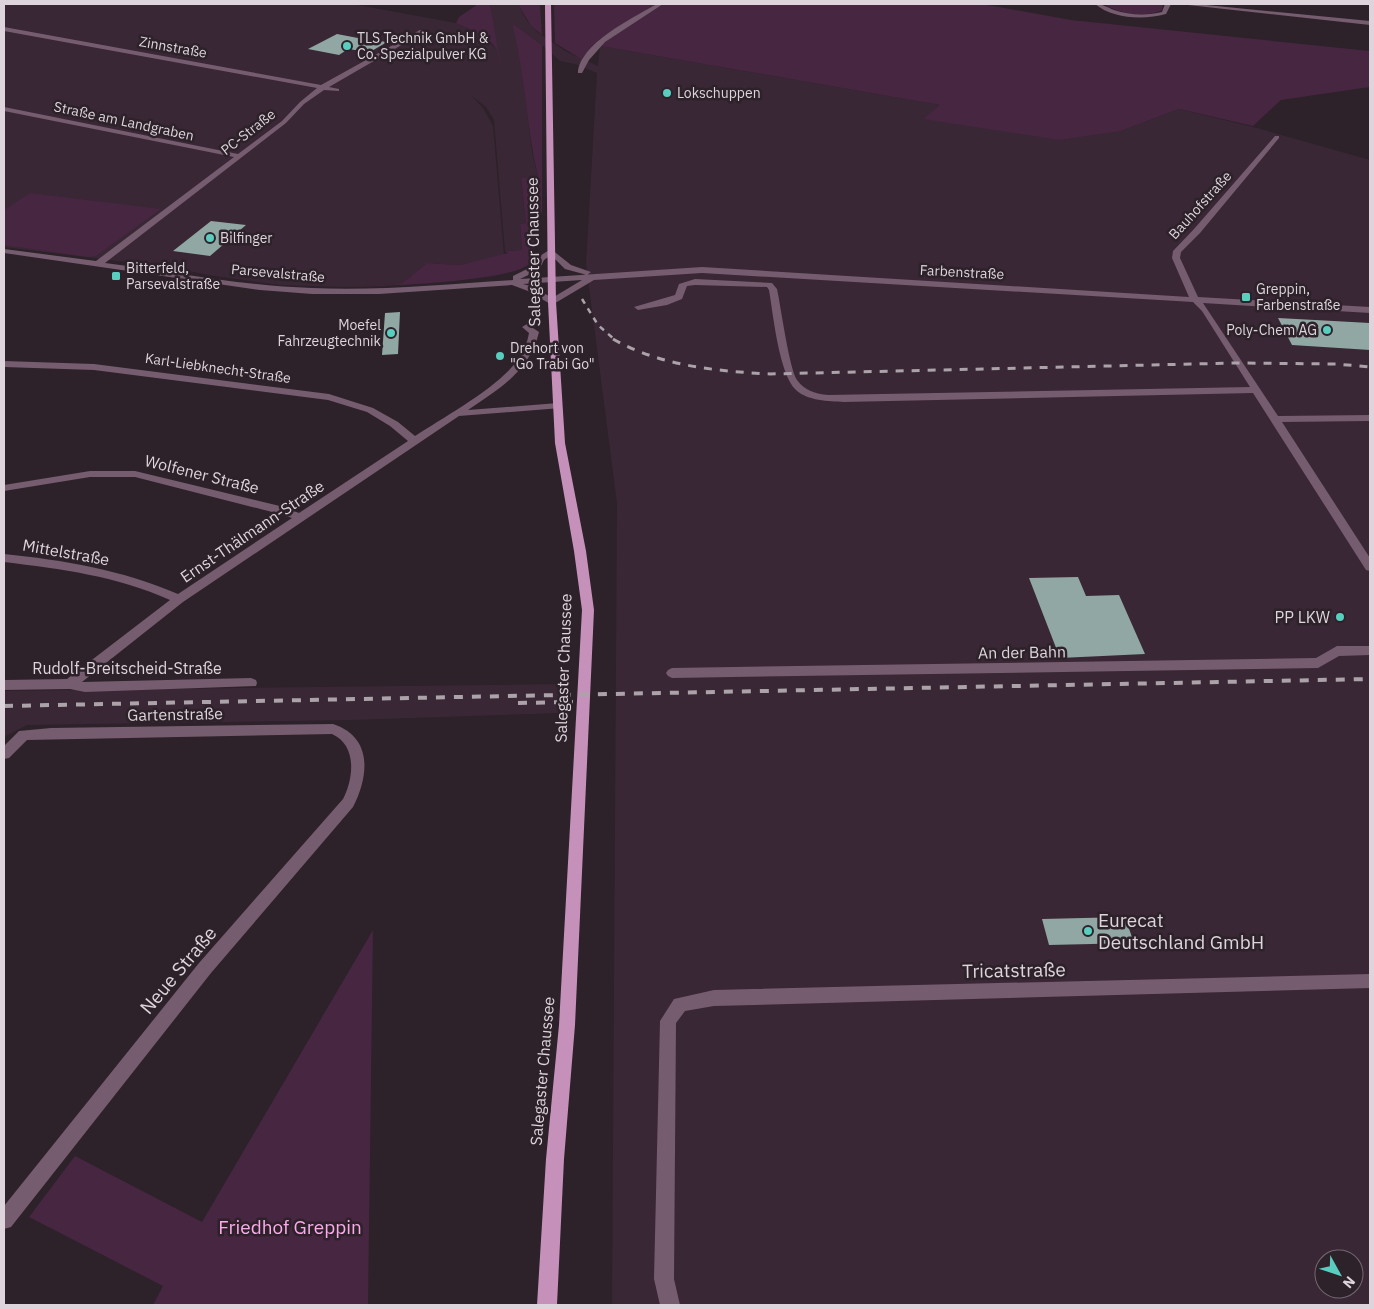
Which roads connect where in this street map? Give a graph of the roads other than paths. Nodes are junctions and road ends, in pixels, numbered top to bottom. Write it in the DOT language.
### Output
graph roads {
  1 [pos="548,4"];
  2 [pos="660,4"];
  3 [pos="1098,4"];
  4 [pos="1168,4"];
  5 [pos="1182,4"];
  6 [pos="1370,23"];
  7 [pos="4,29"];
  8 [pos="422,31"];
  9 [pos="580,72"];
  10 [pos="323,88"];
  11 [pos="337,90"];
  12 [pos="4,109"];
  13 [pos="1277,137"];
  14 [pos="240,156"];
  15 [pos="552,251"];
  16 [pos="4,252"];
  17 [pos="97,264"];
  18 [pos="606,276"];
  19 [pos="552,279"];
  20 [pos="509,282"];
  21 [pos="1194,300"];
  22 [pos="552,302"];
  23 [pos="638,307"];
  24 [pos="1370,310"];
  25 [pos="527,327"];
  26 [pos="4,364"];
  27 [pos="1256,390"];
  28 [pos="558,406"];
  29 [pos="458,413"];
  30 [pos="1370,418"];
  31 [pos="1275,419"];
  32 [pos="416,441"];
  33 [pos="4,488"];
  34 [pos="301,518"];
  35 [pos="4,558"];
  36 [pos="1370,567"];
  37 [pos="180,600"];
  38 [pos="1370,651"];
  39 [pos="672,673"];
  40 [pos="251,683"];
  41 [pos="70,684"];
  42 [pos="4,685"];
  43 [pos="351,739"];
  44 [pos="4,754"];
  45 [pos="1370,980"];
  46 [pos="4,1220"];
  47 [pos="546,1305"];
  48 [pos="670,1305"];
  1 -- 15 [label="main road, Salegaster Chaussee"];
  2 -- 9 [label="street"];
  3 -- 4 [label="street"];
  5 -- 6 [label="street"];
  7 -- 10 [label="street, Zinnstraße"];
  8 -- 10 [label="street, PC-Straße"];
  10 -- 11 [label="street, Zinnstraße"];
  10 -- 14 [label="street, PC-Straße"];
  12 -- 14 [label="street, Straße am Landgraben"];
  13 -- 21 [label="street, Bauhofstraße"];
  14 -- 17 [label="street, PC-Straße"];
  15 -- 18 [label="street"];
  15 -- 19 [label="main road, Salegaster Chaussee"];
  15 -- 20 [label="street"];
  16 -- 17 [label="street, Parsevalstraße"];
  17 -- 20 [label="street, Parsevalstraße"];
  18 -- 19 [label="street, Farbenstraße"];
  18 -- 21 [label="street, Farbenstraße"];
  18 -- 22 [label="street"];
  19 -- 20 [label="street, Parsevalstraße"];
  19 -- 22 [label="main road, Salegaster Chaussee"];
  20 -- 22 [label="street"];
  21 -- 24 [label="street, Farbenstraße"];
  21 -- 27 [label="street"];
  22 -- 28 [label="main road, Salegaster Chaussee"];
  23 -- 27 [label="street"];
  25 -- 29 [label="street, Ernst-Thälmann-Straße"];
  26 -- 32 [label="street, Karl-Liebknecht-Straße"];
  27 -- 31 [label="street"];
  28 -- 29 [label="street, Ernst-Thälmann-Straße"];
  28 -- 47 [label="main road, Salegaster Chaussee"];
  29 -- 32 [label="street, Ernst-Thälmann-Straße"];
  30 -- 31 [label="street"];
  31 -- 36 [label="street"];
  32 -- 34 [label="street, Ernst-Thälmann-Straße"];
  33 -- 34 [label="street, Wolfener Straße"];
  34 -- 37 [label="street, Ernst-Thälmann-Straße"];
  35 -- 37 [label="street, Mittelstraße"];
  37 -- 41 [label="street, Ernst-Thälmann-Straße"];
  38 -- 39 [label="street, An der Bahn"];
  40 -- 41 [label="street, Rudolf-Breitscheid-Straße"];
  41 -- 42 [label="street, Rudolf-Breitscheid-Straße"];
  43 -- 44 [label="street, Gartenstraße"];
  43 -- 46 [label="street, Neue Straße"];
  45 -- 48 [label="street, Tricatstraße"];
}
